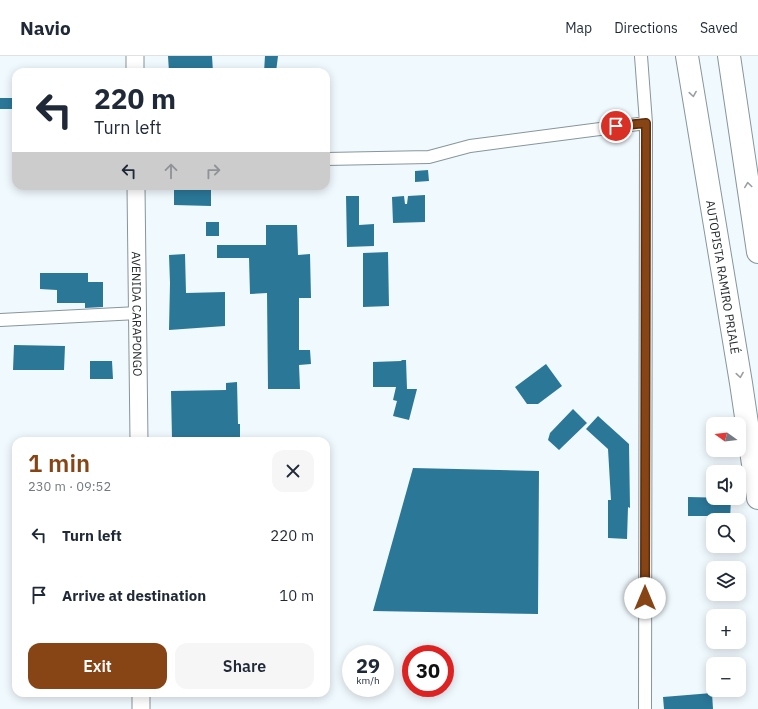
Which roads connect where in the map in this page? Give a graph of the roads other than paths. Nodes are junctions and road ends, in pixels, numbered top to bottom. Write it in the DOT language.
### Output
graph roads {
  1 [pos="135,56"];
  2 [pos="641,56"];
  3 [pos="687,56"];
  4 [pos="729,56"];
  5 [pos="135,68"];
  6 [pos="646,123"];
  7 [pos="330,160"];
  8 [pos="136,190"];
  9 [pos="758,252"];
  10 [pos="138,313"];
  11 [pos="0,320"];
  12 [pos="139,437"];
  13 [pos="758,498"];
  14 [pos="141,697"];
  15 [pos="141,709"];
  16 [pos="645,709"];
  1 -- 5 [label="street"];
  2 -- 6 [label="street"];
  3 -- 13 [label="highway, AUTOPISTA RAMIRO PRIALÉ, one-way"];
  9 -- 4 [label="highway, one-way"];
  6 -- 7 [label="street"];
  6 -- 16 [label="street"];
  8 -- 10 [label="street, AVENIDA CARAPONGO"];
  10 -- 11 [label="street"];
  10 -- 12 [label="street, AVENIDA CARAPONGO"];
  14 -- 15 [label="street"];
}
